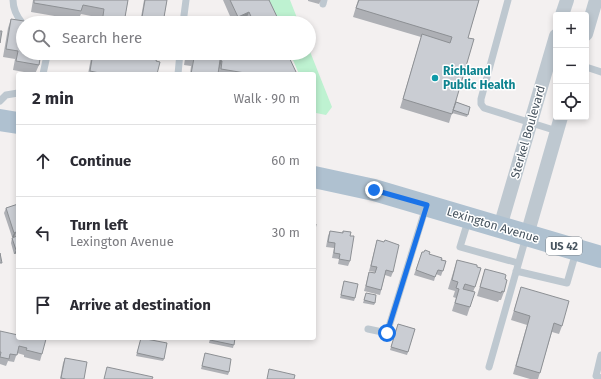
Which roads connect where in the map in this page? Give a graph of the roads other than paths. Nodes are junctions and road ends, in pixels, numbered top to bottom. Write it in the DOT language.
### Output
graph roads {
  1 [pos="14,0"];
  2 [pos="186,0"];
  3 [pos="508,0"];
  4 [pos="567,0"];
  5 [pos="596,0"];
  6 [pos="563,12"];
  7 [pos="17,16"];
  8 [pos="184,16"];
  9 [pos="589,24"];
  10 [pos="553,46"];
  11 [pos="46,60"];
  12 [pos="179,60"];
  13 [pos="589,68"];
  14 [pos="43,72"];
  15 [pos="178,72"];
  16 [pos="601,72"];
  17 [pos="16,93"];
  18 [pos="0,101"];
  19 [pos="0,120"];
  20 [pos="560,120"];
  21 [pos="16,123"];
  22 [pos="531,123"];
  23 [pos="557,131"];
  24 [pos="316,177"];
  25 [pos="427,205"];
  26 [pos="469,218"];
  27 [pos="500,227"];
  28 [pos="527,235"];
  29 [pos="577,250"];
  30 [pos="601,257"];
  31 [pos="518,263"];
  32 [pos="516,271"];
  33 [pos="368,329"];
  34 [pos="601,355"];
  35 [pos="488,367"];
  36 [pos="601,378"];
  1 -- 7 [label="lane"];
  2 -- 8 [label="lane"];
  3 -- 22 [label="lane"];
  4 -- 6 [label="street"];
  5 -- 9 [label="street"];
  10 -- 22 [label="street, Sterkel Boulevard"];
  11 -- 14 [label="lane"];
  12 -- 15 [label="lane"];
  13 -- 16 [label="lane"];
  17 -- 18 [label="lane"];
  19 -- 21 [label="main road"];
  20 -- 23 [label="street"];
  22 -- 23 [label="lane"];
  22 -- 27 [label="street, Sterkel Boulevard"];
  23 -- 28 [label="street"];
  24 -- 25 [label="main road, Lexington Avenue / US 42"];
  25 -- 26 [label="main road, Lexington Avenue / US 42"];
  25 -- 33 [label="lane"];
  26 -- 27 [label="main road, Lexington Avenue / US 42"];
  26 -- 31 [label="lane"];
  27 -- 28 [label="main road, Lexington Avenue / US 42"];
  28 -- 29 [label="main road, Lexington Avenue / US 42"];
  28 -- 31 [label="lane"];
  29 -- 30 [label="main road, Lexington Avenue / US 42"];
  29 -- 32 [label="lane"];
  31 -- 32 [label="lane"];
  32 -- 35 [label="lane"];
  34 -- 36 [label="lane"];
}
